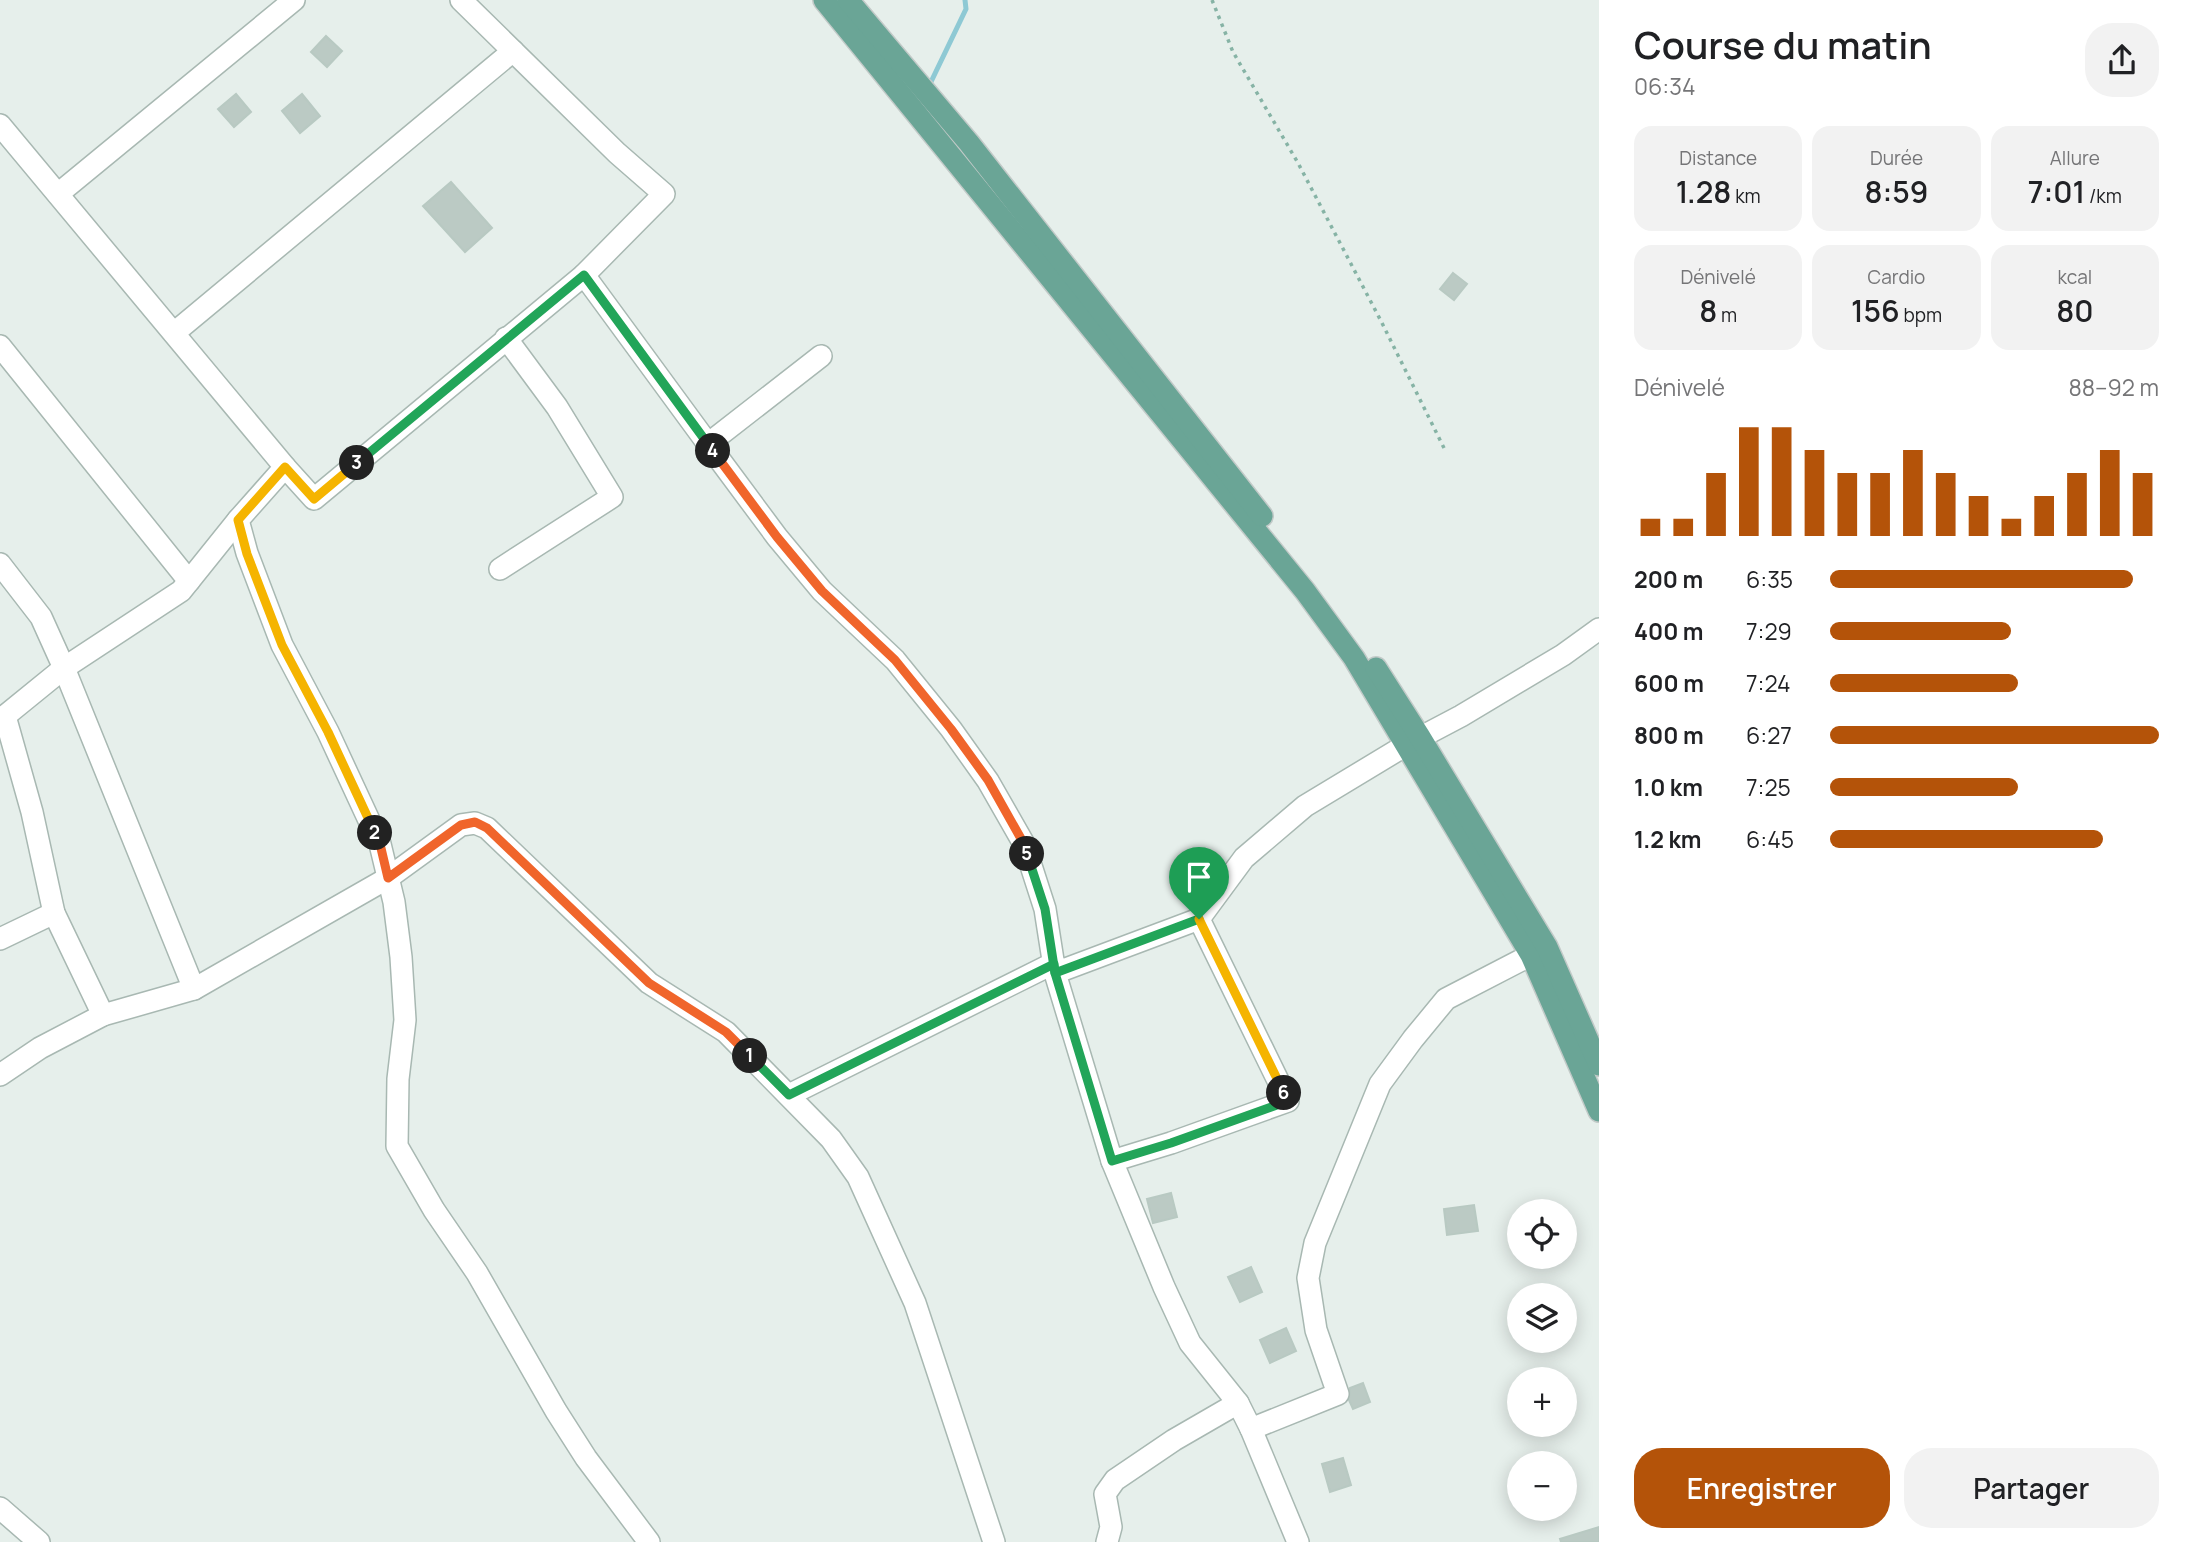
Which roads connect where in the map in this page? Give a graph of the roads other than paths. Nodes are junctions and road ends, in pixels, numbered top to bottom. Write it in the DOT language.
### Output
graph roads {
  1 [pos="294,0"];
  2 [pos="461,0"];
  3 [pos="824,0"];
  4 [pos="848,0"];
  5 [pos="513,51"];
  6 [pos="0,125"];
  7 [pos="58,194"];
  8 [pos="584,275"];
  9 [pos="174,333"];
  10 [pos="506,338"];
  11 [pos="0,346"];
  12 [pos="821,356"];
  13 [pos="708,444"];
  14 [pos="285,467"];
  15 [pos="238,520"];
  16 [pos="0,564"];
  17 [pos="500,569"];
  18 [pos="189,581"];
  19 [pos="1599,629"];
  20 [pos="64,668"];
  21 [pos="3,718"];
  22 [pos="1413,741"];
  23 [pos="388,878"];
  24 [pos="54,913"];
  25 [pos="1199,919"];
  26 [pos="0,939"];
  27 [pos="1531,955"];
  28 [pos="1054,968"];
  29 [pos="194,989"];
  30 [pos="103,1015"];
  31 [pos="1599,1065"];
  32 [pos="0,1075"];
  33 [pos="789,1095"];
  34 [pos="1599,1111"];
  35 [pos="1112,1161"];
  36 [pos="1238,1404"];
  37 [pos="1251,1429"];
  38 [pos="0,1508"];
  39 [pos="38,1542"];
  40 [pos="649,1542"];
  41 [pos="994,1542"];
  42 [pos="1107,1542"];
  43 [pos="1298,1542"];
  1 -- 7 [label="street"];
  2 -- 5 [label="street"];
  3 -- 22 [label="main road"];
  4 -- 22 [label="main road"];
  5 -- 8 [label="street"];
  5 -- 9 [label="street"];
  6 -- 7 [label="street"];
  7 -- 9 [label="street"];
  8 -- 10 [label="street"];
  8 -- 13 [label="street"];
  9 -- 14 [label="street"];
  10 -- 14 [label="street"];
  10 -- 17 [label="street"];
  11 -- 18 [label="street"];
  12 -- 13 [label="street"];
  13 -- 28 [label="street"];
  14 -- 15 [label="street"];
  15 -- 18 [label="street"];
  15 -- 23 [label="street"];
  16 -- 20 [label="street"];
  18 -- 20 [label="street"];
  19 -- 22 [label="street"];
  20 -- 21 [label="street"];
  20 -- 29 [label="street"];
  21 -- 24 [label="street"];
  22 -- 25 [label="street"];
  22 -- 27 [label="main road"];
  22 -- 31 [label="main road"];
  23 -- 29 [label="street"];
  23 -- 33 [label="street"];
  23 -- 40 [label="street"];
  24 -- 26 [label="street"];
  24 -- 30 [label="street"];
  25 -- 28 [label="street"];
  25 -- 35 [label="street"];
  27 -- 34 [label="main road"];
  27 -- 37 [label="street"];
  28 -- 33 [label="street"];
  28 -- 35 [label="street"];
  29 -- 30 [label="street"];
  30 -- 32 [label="street"];
  33 -- 41 [label="street"];
  35 -- 36 [label="street"];
  36 -- 37 [label="street"];
  36 -- 42 [label="street"];
  37 -- 43 [label="street"];
  38 -- 39 [label="street"];
}
